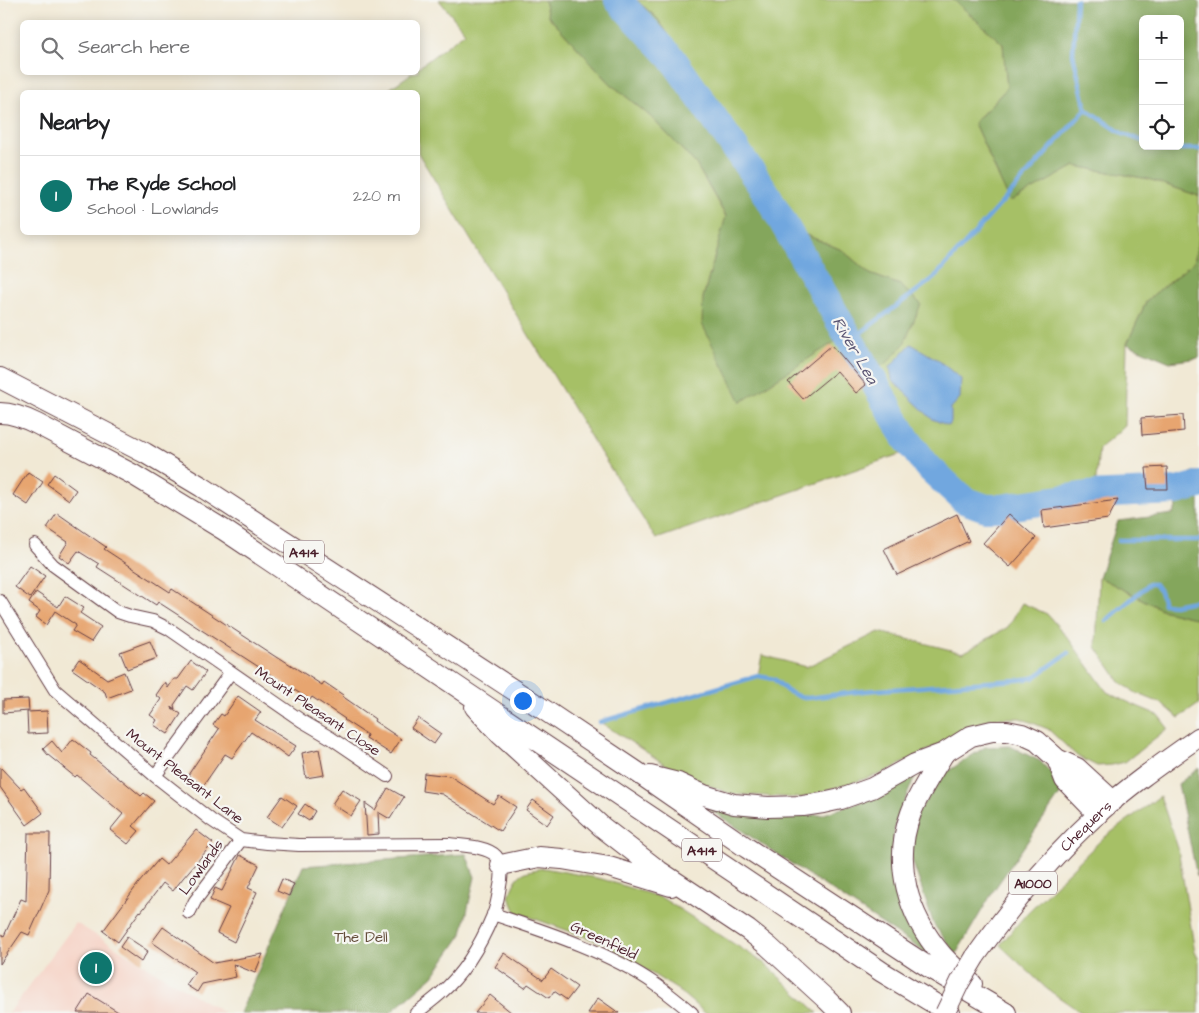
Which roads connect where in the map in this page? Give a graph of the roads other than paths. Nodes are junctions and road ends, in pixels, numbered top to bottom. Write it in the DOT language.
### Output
graph roads {
  1 [pos="0,378"];
  2 [pos="0,413"];
  3 [pos="35,545"];
  4 [pos="0,601"];
  5 [pos="231,672"];
  6 [pos="455,685"];
  7 [pos="1199,737"];
  8 [pos="944,753"];
  9 [pos="1057,759"];
  10 [pos="640,774"];
  11 [pos="154,776"];
  12 [pos="387,776"];
  13 [pos="1113,801"];
  14 [pos="1098,814"];
  15 [pos="241,840"];
  16 [pos="500,865"];
  17 [pos="690,892"];
  18 [pos="189,913"];
  19 [pos="493,914"];
  20 [pos="1000,1010"];
  21 [pos="416,1013"];
  22 [pos="692,1013"];
  23 [pos="840,1013"];
  24 [pos="945,1013"];
  25 [pos="950,1013"];
  1 -- 10 [label="highway, A414"];
  2 -- 6 [label="highway, A414"];
  3 -- 5 [label="street, Mount Pleasant Close"];
  4 -- 11 [label="street, Mount Pleasant Lane"];
  5 -- 11 [label="street, Mount Pleasant Close"];
  5 -- 12 [label="street, Mount Pleasant Close"];
  6 -- 17 [label="highway, A414"];
  6 -- 25 [label="highway, A414"];
  7 -- 13 [label="main road, Chequers / A1000"];
  8 -- 9 [label="highway, A414"];
  8 -- 10 [label="highway, A414"];
  8 -- 20 [label="highway, A414"];
  9 -- 13 [label="highway, A414"];
  9 -- 14 [label="highway, A414"];
  10 -- 20 [label="highway, A414"];
  11 -- 15 [label="street, Mount Pleasant Lane"];
  13 -- 14 [label="main road, Chequers / A1000"];
  14 -- 24 [label="main road, Chequers / A1000, bridge"];
  15 -- 16 [label="street, Mount Pleasant Lane"];
  15 -- 18 [label="street, Lowlands"];
  16 -- 17 [label="highway"];
  16 -- 19 [label="street"];
  17 -- 23 [label="highway, A414"];
  19 -- 21 [label="street"];
  19 -- 22 [label="street, Greenfield"];
}
